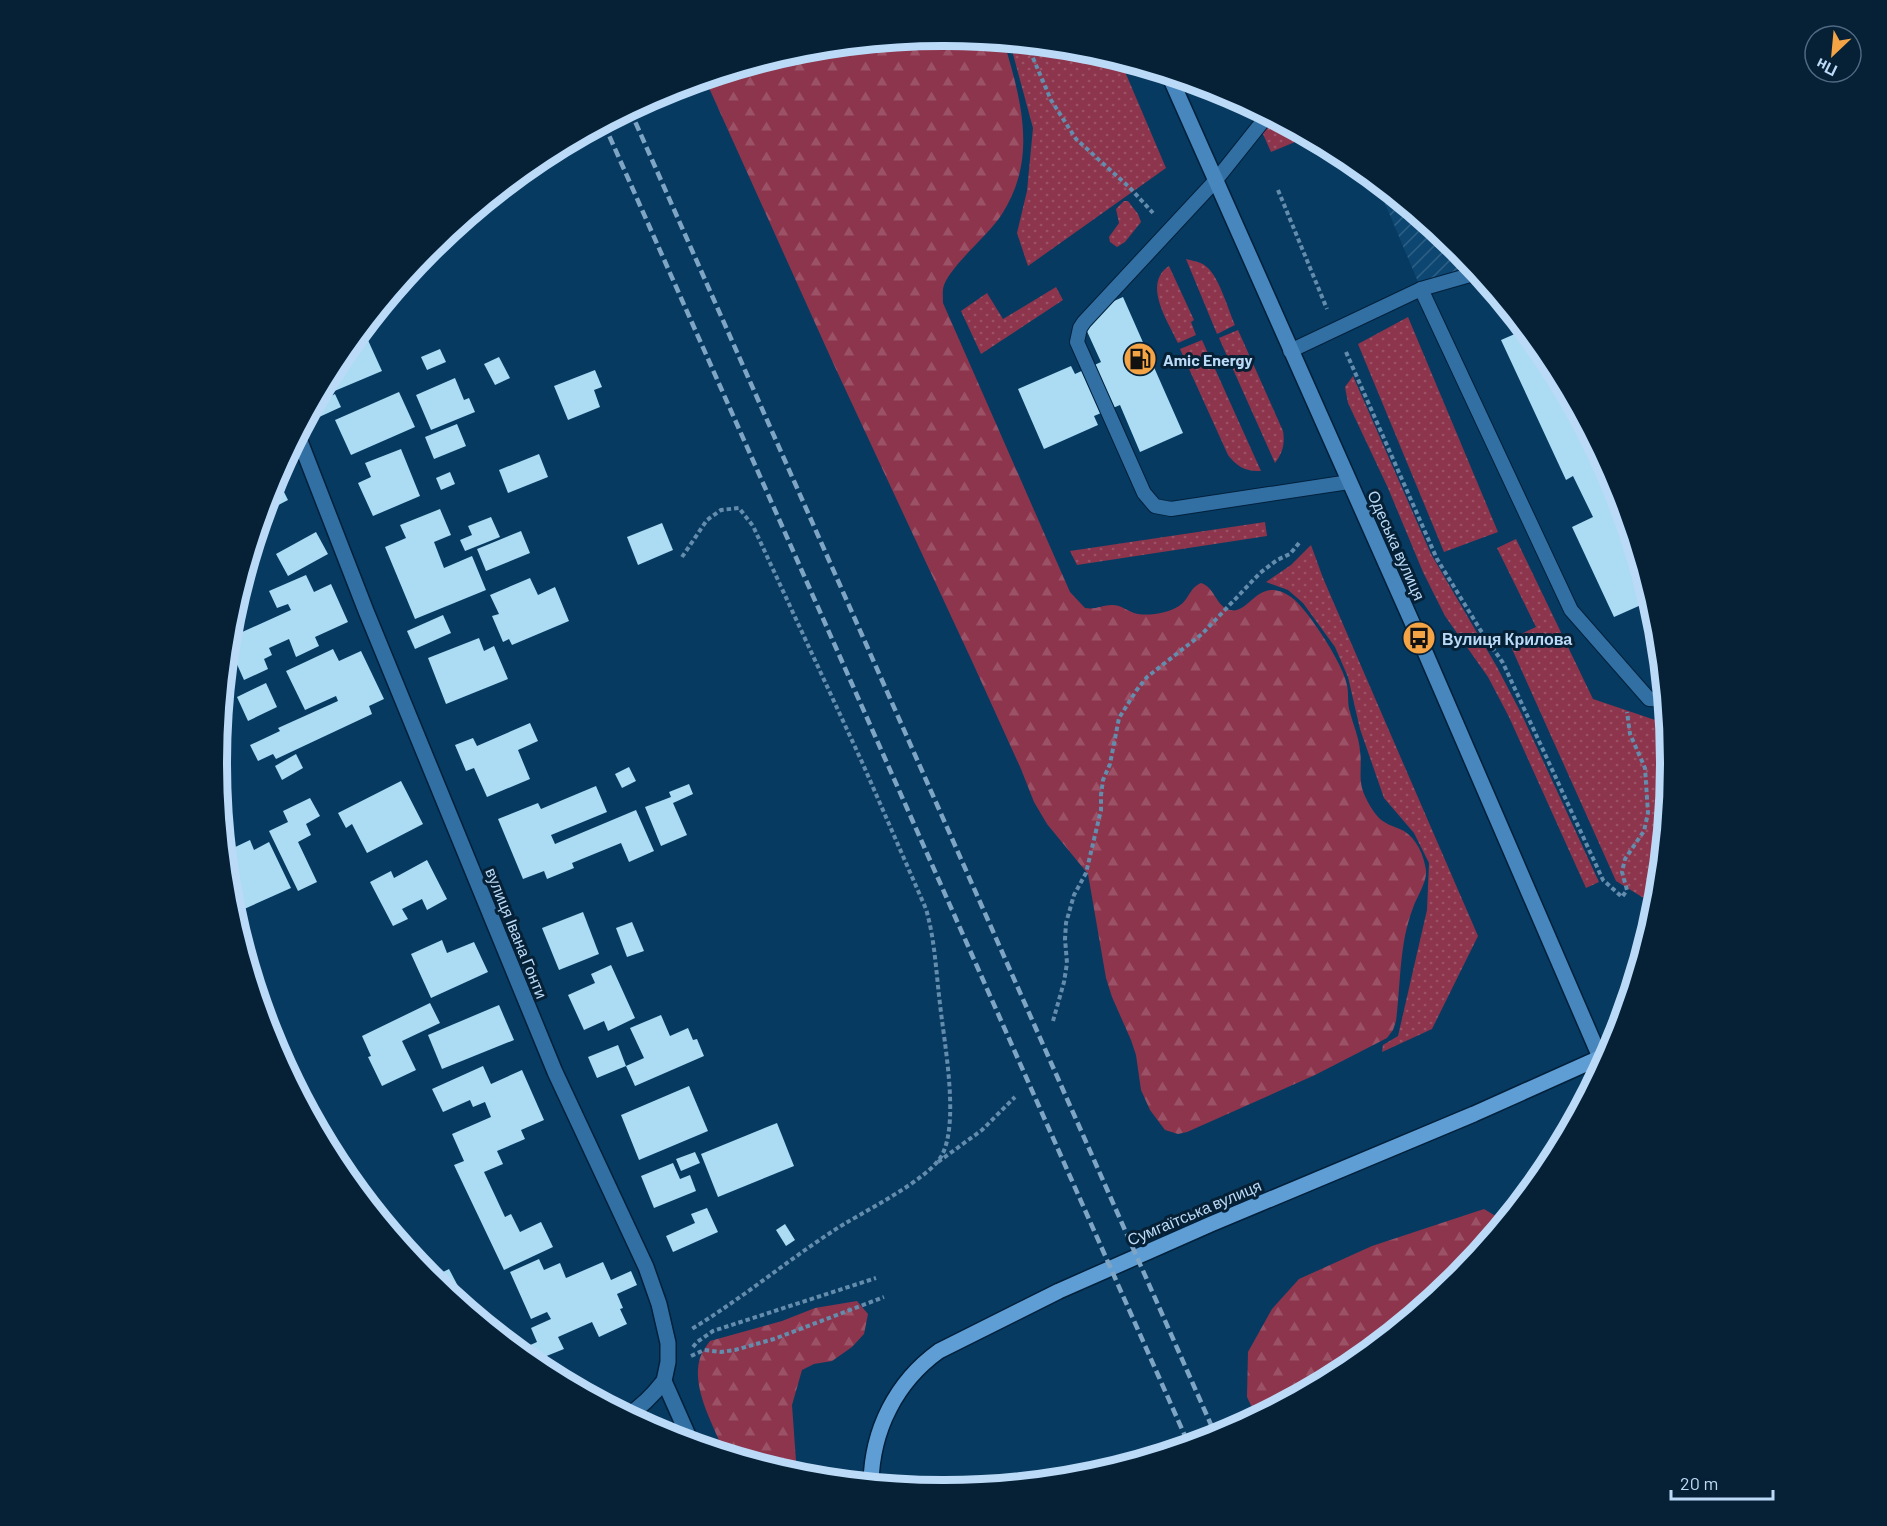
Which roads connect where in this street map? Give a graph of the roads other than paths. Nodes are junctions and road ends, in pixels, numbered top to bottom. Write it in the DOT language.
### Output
graph roads {
  1 [pos="1173,85"];
  2 [pos="1263,121"];
  3 [pos="1216,180"];
  4 [pos="1468,276"];
  5 [pos="1422,289"];
  6 [pos="1290,351"];
  7 [pos="302,445"];
  8 [pos="1349,482"];
  9 [pos="1657,700"];
  10 [pos="1600,1049"];
  11 [pos="1593,1064"];
  12 [pos="663,1381"];
  13 [pos="635,1410"];
  14 [pos="686,1431"];
  15 [pos="872,1475"];
  1 -- 3 [label="main road, Одеська вулиця"];
  2 -- 3 [label="lane"];
  3 -- 6 [label="main road, Одеська вулиця"];
  3 -- 8 [label="lane"];
  4 -- 5 [label="lane"];
  5 -- 6 [label="lane"];
  5 -- 9 [label="lane"];
  6 -- 8 [label="main road, Одеська вулиця"];
  7 -- 12 [label="street, вулиця Івана Гонти"];
  8 -- 10 [label="main road, Одеська вулиця"];
  11 -- 15 [label="main road, Сумгаїтська вулиця"];
  12 -- 13 [label="street"];
  12 -- 14 [label="street"];
}
